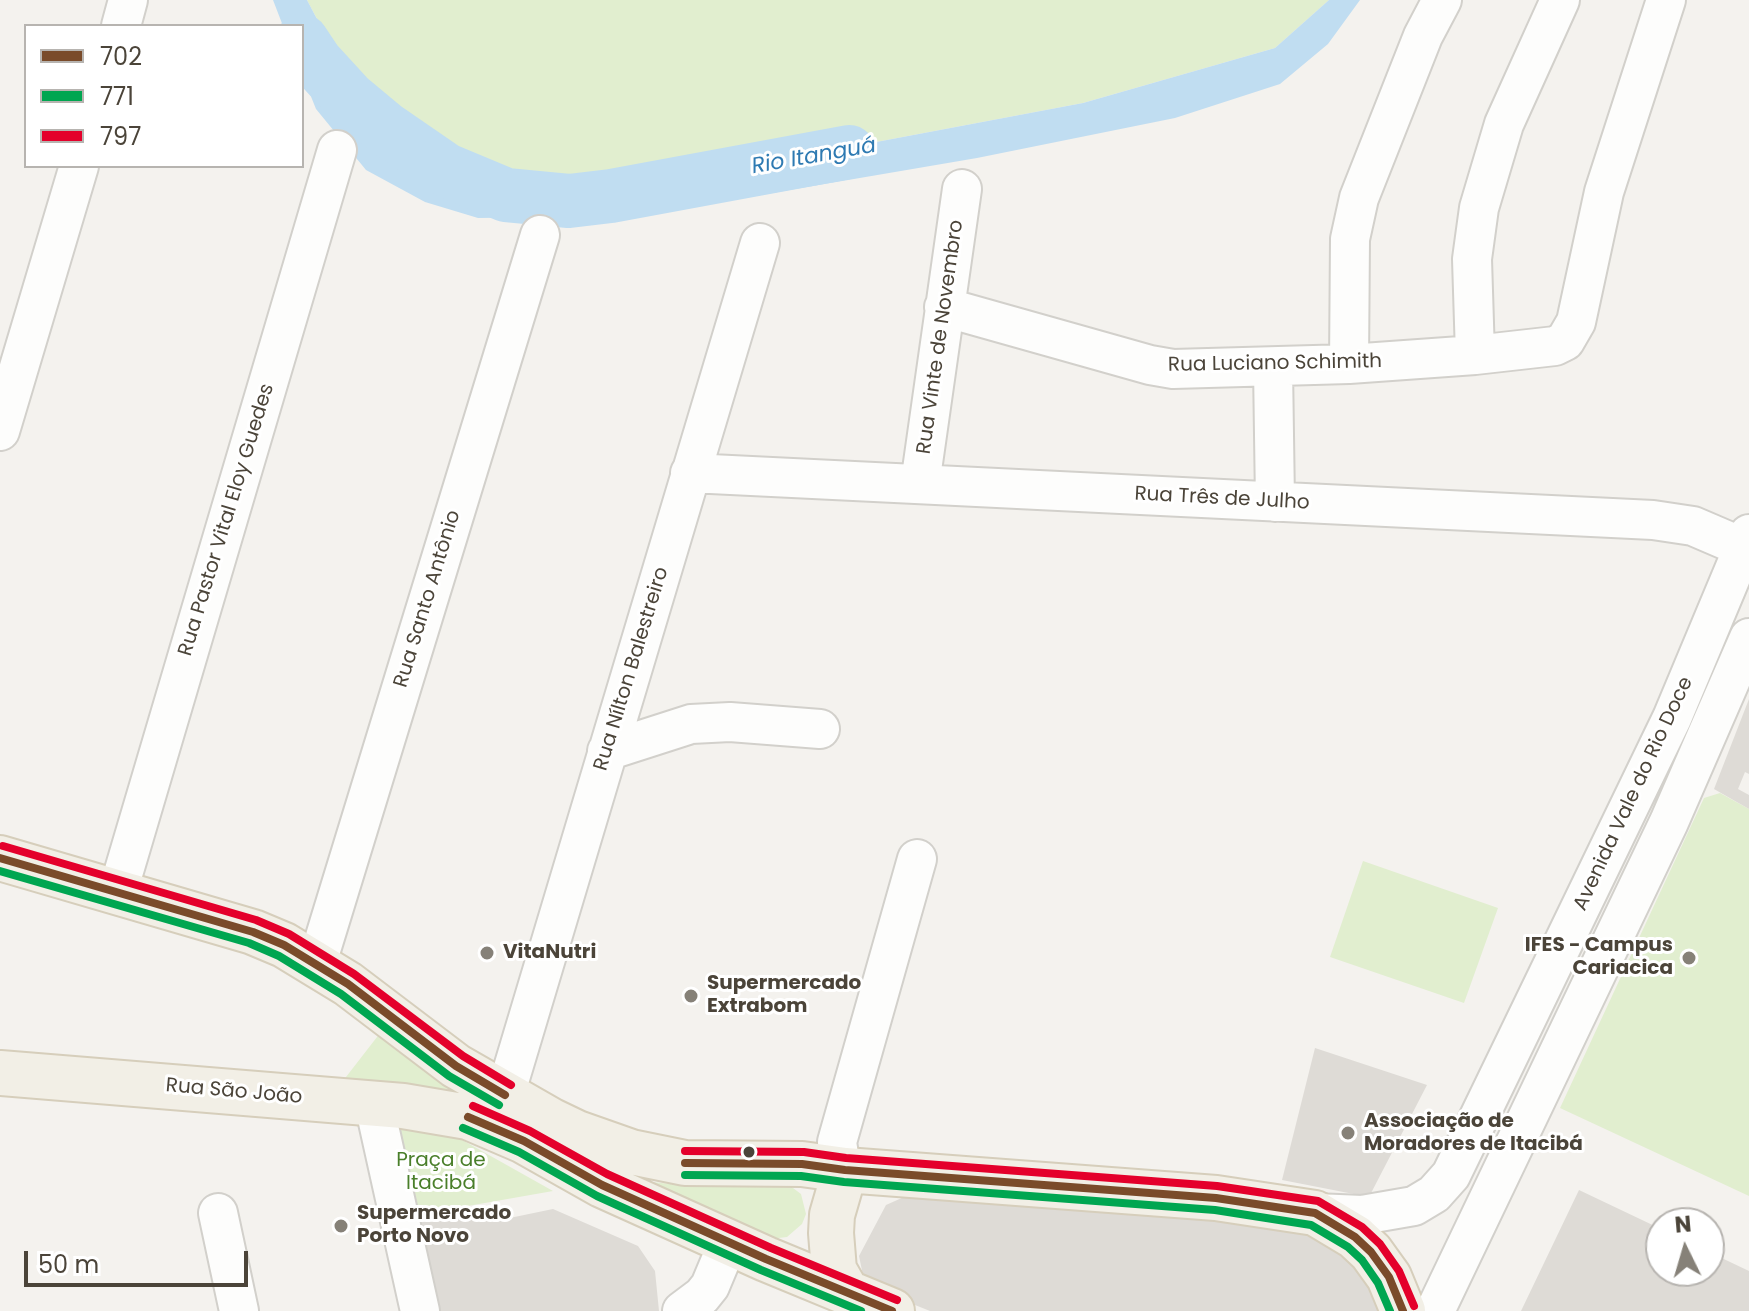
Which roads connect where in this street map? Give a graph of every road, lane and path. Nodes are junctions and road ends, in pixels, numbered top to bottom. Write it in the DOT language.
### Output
graph roads {
  1 [pos="128,0"];
  2 [pos="1442,0"];
  3 [pos="1560,0"];
  4 [pos="1666,0"];
  5 [pos="122,24"];
  6 [pos="337,150"];
  7 [pos="78,168"];
  8 [pos="962,189"];
  9 [pos="540,235"];
  10 [pos="760,243"];
  11 [pos="944,307"];
  12 [pos="1475,355"];
  13 [pos="1349,364"];
  14 [pos="1273,367"];
  15 [pos="0,431"];
  16 [pos="690,473"];
  17 [pos="920,484"];
  18 [pos="1275,502"];
  19 [pos="1747,544"];
  20 [pos="1749,638"];
  21 [pos="820,729"];
  22 [pos="607,751"];
  23 [pos="917,859"];
  24 [pos="1,860"];
  25 [pos="118,891"];
  26 [pos="317,963"];
  27 [pos="0,1073"];
  28 [pos="505,1095"];
  29 [pos="374,1104"];
  30 [pos="828,1168"];
  31 [pos="218,1213"];
  32 [pos="1315,1213"];
  33 [pos="747,1251"];
  34 [pos="846,1291"];
  35 [pos="691,1309"];
  36 [pos="239,1311"];
  37 [pos="420,1311"];
  38 [pos="892,1311"];
  39 [pos="1403,1311"];
  40 [pos="1435,1311"];
  1 -- 5 [label="street"];
  2 -- 13 [label="street"];
  3 -- 12 [label="street"];
  4 -- 12 [label="street, Rua Luciano Schimith"];
  6 -- 25 [label="street, Rua Pastor Vital Eloy Guedes"];
  7 -- 15 [label="street"];
  8 -- 11 [label="street, Rua Vinte de Novembro"];
  9 -- 26 [label="street, Rua Santo Antônio"];
  10 -- 16 [label="street, Rua Nílton Balestreiro"];
  11 -- 14 [label="street, Rua Luciano Schimith"];
  11 -- 17 [label="street, Rua Vinte de Novembro"];
  12 -- 13 [label="street, Rua Luciano Schimith"];
  13 -- 14 [label="street, Rua Luciano Schimith"];
  14 -- 18 [label="street"];
  16 -- 17 [label="street, Rua Três de Julho"];
  16 -- 22 [label="street, Rua Nílton Balestreiro"];
  17 -- 18 [label="street, Rua Três de Julho"];
  18 -- 19 [label="street, Rua Três de Julho"];
  19 -- 32 [label="street, Avenida Vale do Rio Doce"];
  20 -- 40 [label="street, Avenida Vale do Rio Doce"];
  21 -- 22 [label="street"];
  22 -- 28 [label="street, Rua Nílton Balestreiro"];
  23 -- 30 [label="street"];
  24 -- 25 [label="main road, Avenida Vale do Rio Doce"];
  25 -- 26 [label="main road, Avenida Vale do Rio Doce"];
  26 -- 28 [label="main road, Avenida Vale do Rio Doce"];
  27 -- 29 [label="main road, Rua São João"];
  28 -- 30 [label="main road, Avenida Vale do Rio Doce"];
  29 -- 33 [label="main road, Rua São João"];
  29 -- 37 [label="street"];
  30 -- 32 [label="main road, Avenida Vale do Rio Doce"];
  30 -- 33 [label="main road"];
  30 -- 34 [label="main road"];
  31 -- 36 [label="street"];
  32 -- 39 [label="main road, Avenida Vale do Rio Doce"];
  33 -- 34 [label="main road, Rua São João"];
  33 -- 35 [label="street"];
  34 -- 38 [label="main road, Rua São João"];
}
